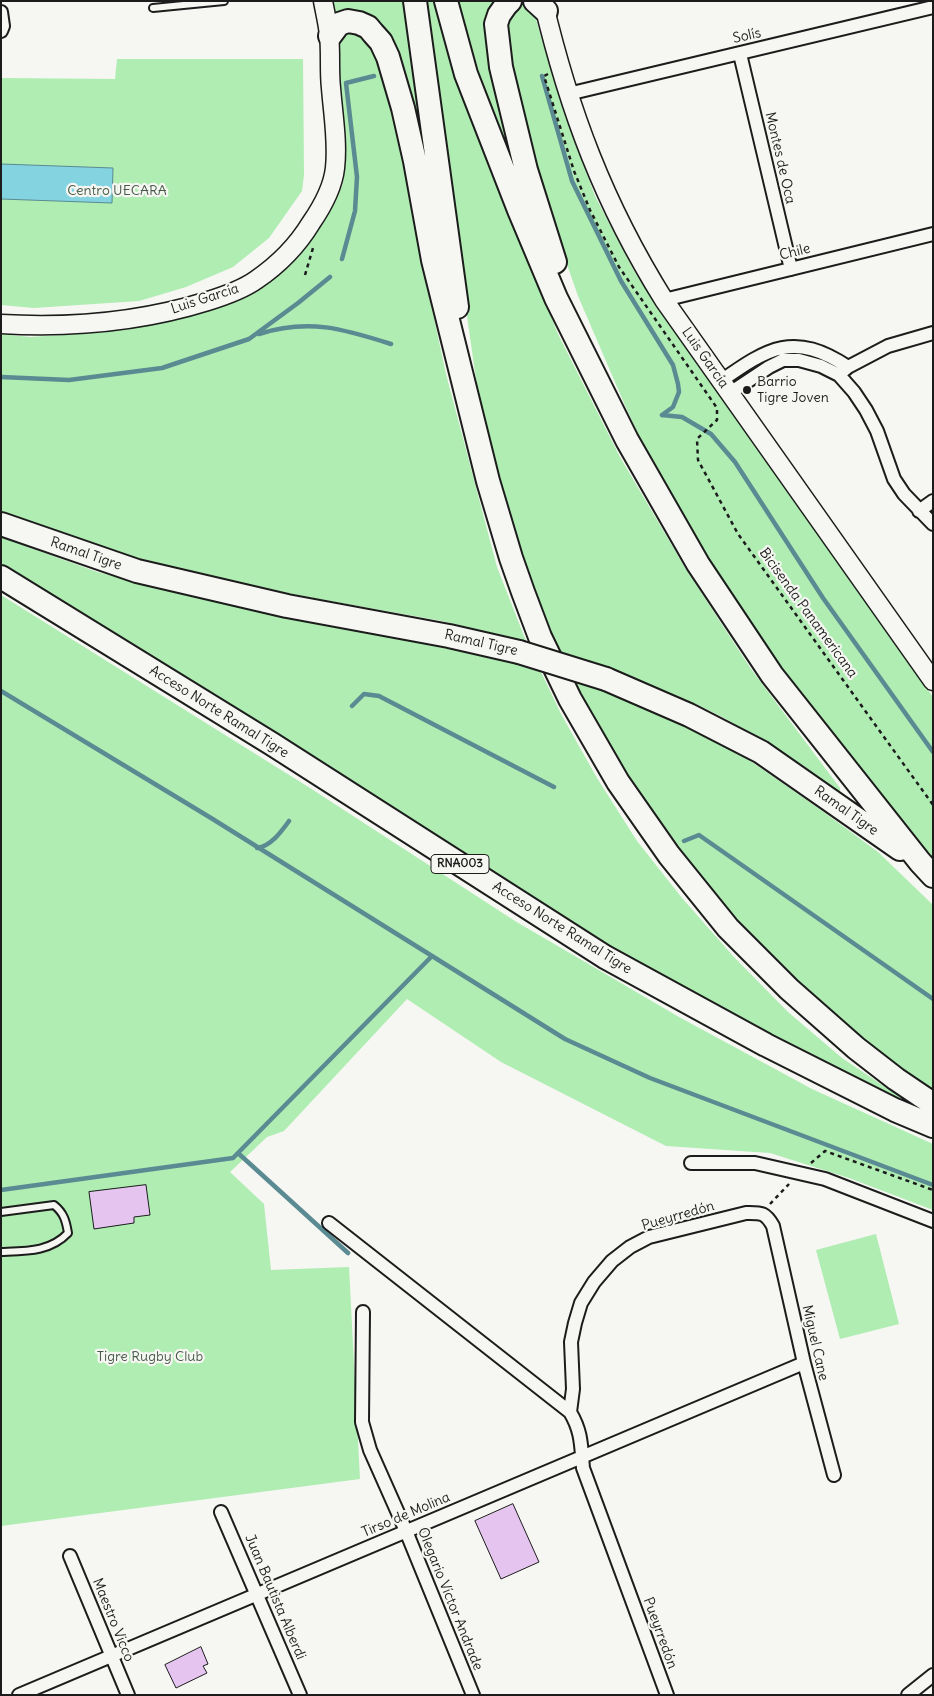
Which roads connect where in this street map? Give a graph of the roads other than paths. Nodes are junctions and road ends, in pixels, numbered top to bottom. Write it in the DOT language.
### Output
graph roads {
  1 [pos="224,1"];
  2 [pos="313,1"];
  3 [pos="323,1"];
  4 [pos="415,1"];
  5 [pos="446,1"];
  6 [pos="510,1"];
  7 [pos="542,5"];
  8 [pos="933,7"];
  9 [pos="153,8"];
  10 [pos="1,12"];
  11 [pos="1,31"];
  12 [pos="330,36"];
  13 [pos="740,54"];
  14 [pos="329,67"];
  15 [pos="568,94"];
  16 [pos="933,234"];
  17 [pos="791,269"];
  18 [pos="664,300"];
  19 [pos="1,324"];
  20 [pos="933,333"];
  21 [pos="592,370"];
  22 [pos="843,371"];
  23 [pos="726,387"];
  24 [pos="470,402"];
  25 [pos="933,501"];
  26 [pos="919,511"];
  27 [pos="1,524"];
  28 [pos="933,524"];
  29 [pos="1,577"];
  30 [pos="930,671"];
  31 [pos="926,869"];
  32 [pos="933,1104"];
  33 [pos="933,1126"];
  34 [pos="691,1163"];
  35 [pos="1,1212"];
  36 [pos="768,1217"];
  37 [pos="933,1221"];
  38 [pos="330,1223"];
  39 [pos="1,1252"];
  40 [pos="363,1312"];
  41 [pos="804,1362"];
  42 [pos="570,1412"];
  43 [pos="582,1457"];
  44 [pos="834,1475"];
  45 [pos="221,1512"];
  46 [pos="406,1531"];
  47 [pos="70,1556"];
  48 [pos="257,1594"];
  49 [pos="111,1656"];
  50 [pos="933,1675"];
  51 [pos="19,1695"];
  52 [pos="128,1695"];
  53 [pos="300,1695"];
  54 [pos="473,1695"];
  55 [pos="666,1695"];
  56 [pos="908,1695"];
  1 -- 9 [label="lane"];
  2 -- 14 [label="street, Luis García"];
  3 -- 12 [label="street, Luis García"];
  4 -- 24 [label="highway"];
  5 -- 21 [label="highway"];
  6 -- 21 [label="highway"];
  7 -- 15 [label="street, Luis García"];
  8 -- 13 [label="street, Solís"];
  10 -- 11 [label="street"];
  12 -- 14 [label="street, Luis García"];
  12 -- 24 [label="highway"];
  13 -- 15 [label="street, Solís"];
  13 -- 17 [label="street, Montes de Oca"];
  14 -- 19 [label="street, Luis García"];
  15 -- 18 [label="street, Luis García"];
  16 -- 17 [label="street, Chile"];
  17 -- 18 [label="street, Chile"];
  18 -- 23 [label="street, Luis García"];
  20 -- 22 [label="street"];
  21 -- 31 [label="highway"];
  22 -- 23 [label="street"];
  22 -- 26 [label="street"];
  23 -- 30 [label="street, Luis García"];
  24 -- 32 [label="highway"];
  25 -- 26 [label="street"];
  26 -- 28 [label="street"];
  27 -- 31 [label="highway, Ramal Tigre, bridge"];
  29 -- 33 [label="highway, Acceso Norte Ramal Tigre / RNA003"];
  34 -- 37 [label="street"];
  35 -- 39 [label="lane"];
  36 -- 41 [label="street, Miguel Cane"];
  36 -- 42 [label="street, Pueyrredón"];
  38 -- 42 [label="street, Pueyrredón"];
  40 -- 46 [label="street, Olegario Víctor Andrade"];
  41 -- 43 [label="street, Tirso de Molina"];
  41 -- 44 [label="street, Miguel Cane"];
  42 -- 43 [label="street, Pueyrredón"];
  43 -- 46 [label="street, Tirso de Molina"];
  43 -- 55 [label="street, Pueyrredón"];
  45 -- 48 [label="street, Juan Bautista Alberdi"];
  46 -- 48 [label="street, Tirso de Molina"];
  46 -- 54 [label="street, Olegario Víctor Andrade"];
  47 -- 49 [label="street, Maestro Vicco"];
  48 -- 49 [label="street, Tirso de Molina"];
  48 -- 53 [label="street, Juan Bautista Alberdi"];
  49 -- 51 [label="street, Tirso de Molina"];
  49 -- 52 [label="street, Maestro Vicco"];
  50 -- 56 [label="street"];
}
